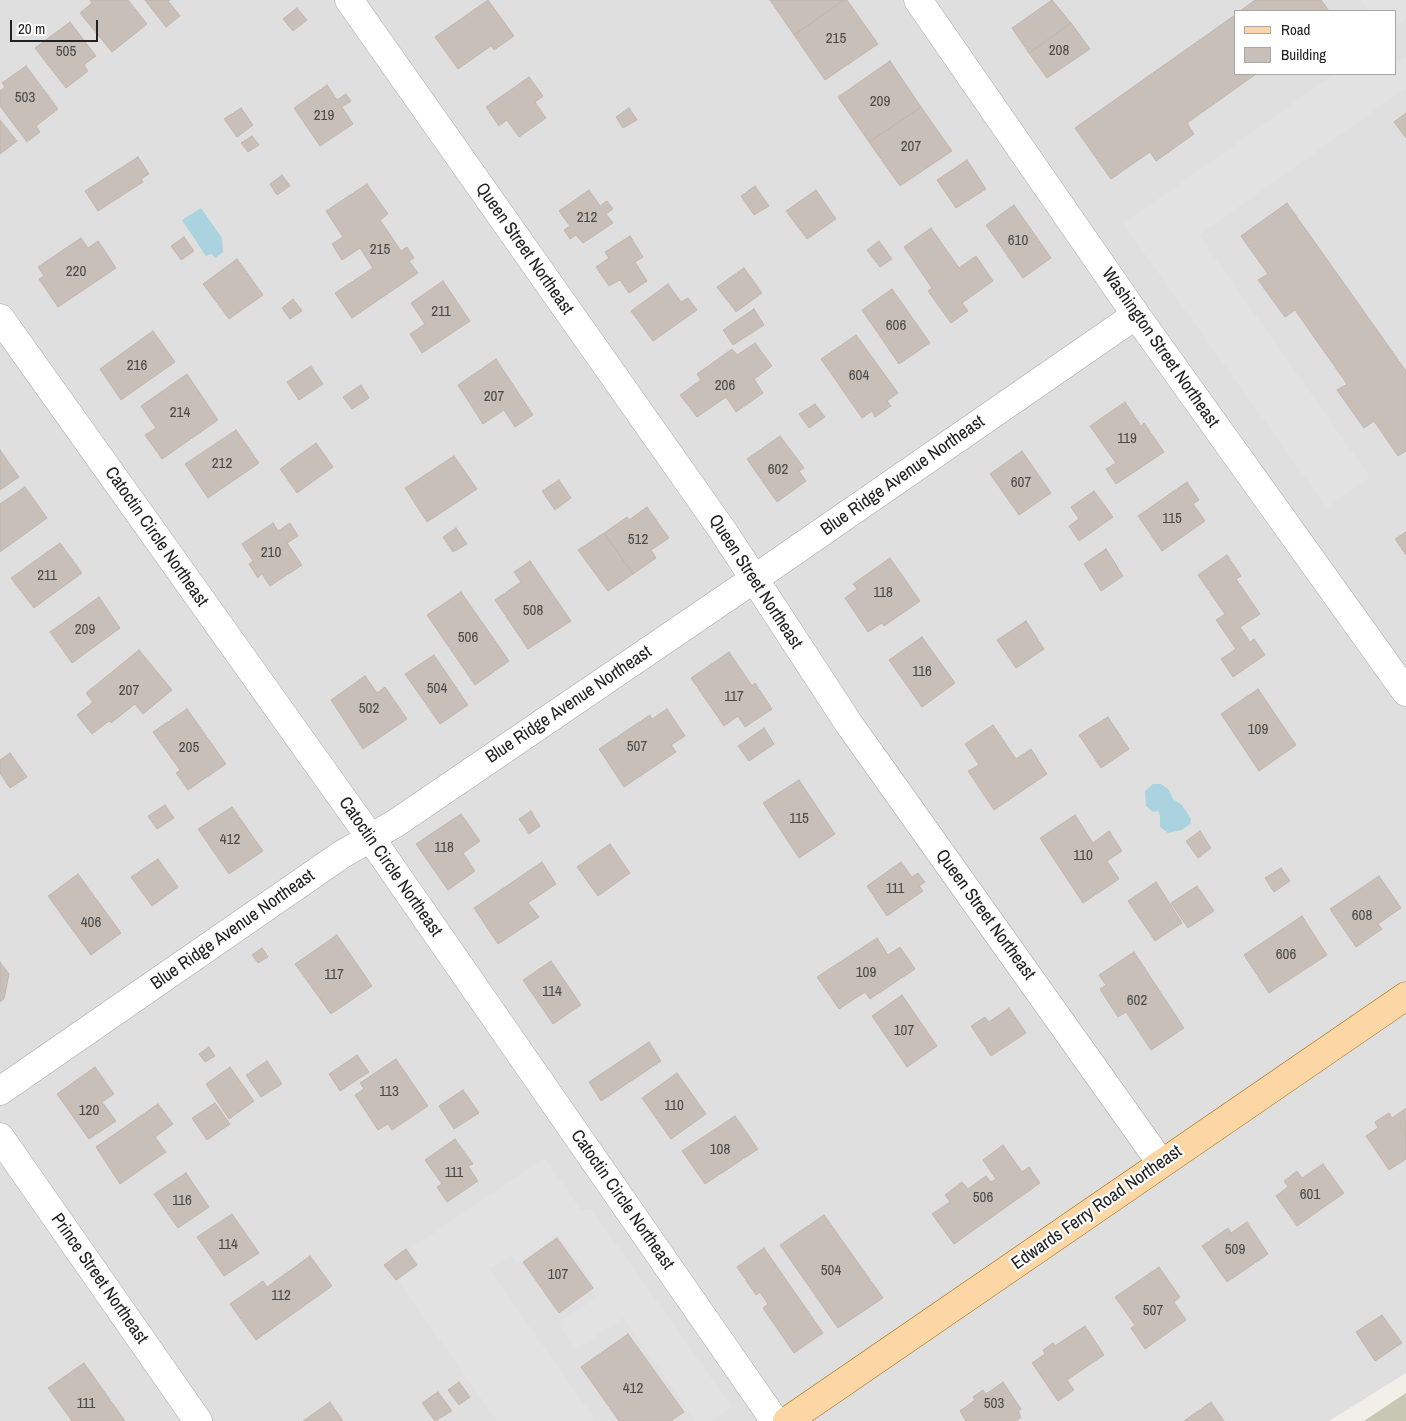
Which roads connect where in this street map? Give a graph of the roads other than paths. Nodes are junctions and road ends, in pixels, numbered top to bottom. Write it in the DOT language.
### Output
graph roads {
  1 [pos="349,0"];
  2 [pos="918,0"];
  3 [pos="1136,315"];
  4 [pos="0,318"];
  5 [pos="754,579"];
  6 [pos="1406,692"];
  7 [pos="370,837"];
  8 [pos="1406,996"];
  9 [pos="0,1091"];
  10 [pos="0,1137"];
  11 [pos="1161,1163"];
  12 [pos="198,1421"];
  13 [pos="775,1421"];
  14 [pos="787,1421"];
  1 -- 5 [label="street, Queen Street Northeast"];
  2 -- 3 [label="street, Washington Street Northeast"];
  3 -- 5 [label="street, Blue Ridge Avenue Northeast"];
  3 -- 6 [label="street, Washington Street Northeast"];
  4 -- 7 [label="street, Catoctin Circle Northeast"];
  5 -- 7 [label="street, Blue Ridge Avenue Northeast"];
  5 -- 11 [label="street, Queen Street Northeast"];
  7 -- 9 [label="street, Blue Ridge Avenue Northeast"];
  7 -- 13 [label="street, Catoctin Circle Northeast"];
  8 -- 11 [label="main road, Edwards Ferry Road Northeast"];
  10 -- 12 [label="street, Prince Street Northeast"];
  11 -- 14 [label="main road, Edwards Ferry Road Northeast"];
}
